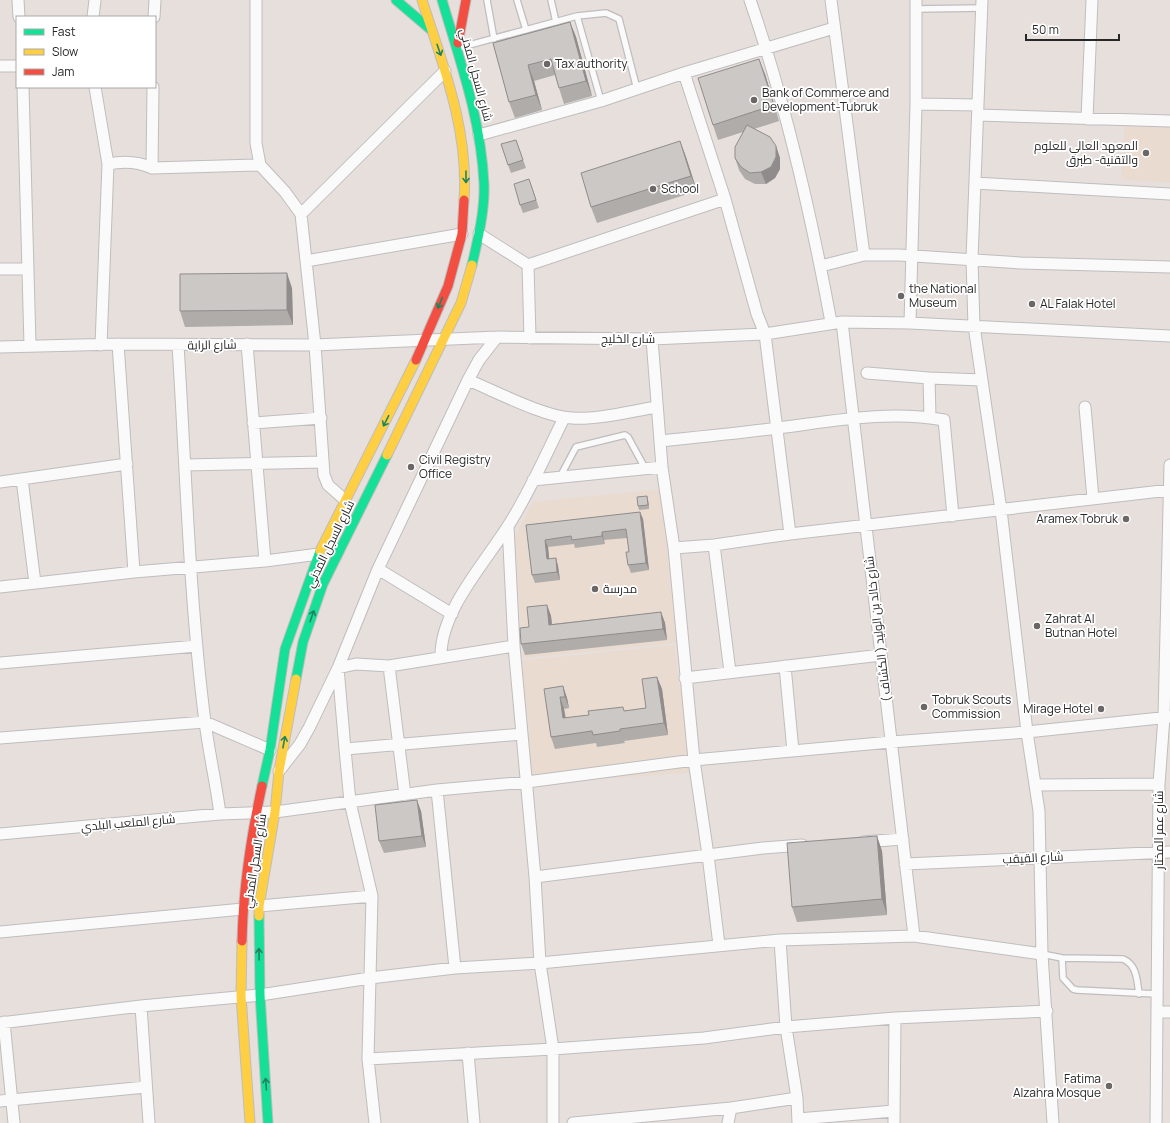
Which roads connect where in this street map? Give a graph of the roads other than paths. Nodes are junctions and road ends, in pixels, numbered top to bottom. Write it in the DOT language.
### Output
graph roads {
  1 [pos="18,0"];
  2 [pos="95,0"];
  3 [pos="155,0"];
  4 [pos="256,0"];
  5 [pos="396,0"];
  6 [pos="422,0"];
  7 [pos="442,0"];
  8 [pos="466,0"];
  9 [pos="486,0"];
  10 [pos="517,0"];
  11 [pos="551,0"];
  12 [pos="750,0"];
  13 [pos="831,0"];
  14 [pos="1092,0"];
  15 [pos="982,4"];
  16 [pos="916,5"];
  17 [pos="19,16"];
  18 [pos="93,16"];
  19 [pos="154,16"];
  20 [pos="577,16"];
  21 [pos="556,22"];
  22 [pos="834,28"];
  23 [pos="432,30"];
  24 [pos="526,30"];
  25 [pos="494,38"];
  26 [pos="767,47"];
  27 [pos="457,48"];
  28 [pos="0,66"];
  29 [pos="16,66"];
  30 [pos="446,70"];
  31 [pos="684,73"];
  32 [pos="22,88"];
  33 [pos="94,88"];
  34 [pos="153,88"];
  35 [pos="637,89"];
  36 [pos="601,101"];
  37 [pos="916,104"];
  38 [pos="978,110"];
  39 [pos="1087,119"];
  40 [pos="1170,122"];
  41 [pos="479,135"];
  42 [pos="108,164"];
  43 [pos="260,165"];
  44 [pos="152,168"];
  45 [pos="975,183"];
  46 [pos="1170,194"];
  47 [pos="725,199"];
  48 [pos="301,214"];
  49 [pos="462,234"];
  50 [pos="479,234"];
  51 [pos="864,255"];
  52 [pos="912,257"];
  53 [pos="972,259"];
  54 [pos="306,261"];
  55 [pos="528,265"];
  56 [pos="821,266"];
  57 [pos="1170,267"];
  58 [pos="0,269"];
  59 [pos="28,269"];
  60 [pos="836,322"];
  61 [pos="910,323"];
  62 [pos="974,326"];
  63 [pos="765,334"];
  64 [pos="1170,336"];
  65 [pos="497,337"];
  66 [pos="530,338"];
  67 [pos="652,339"];
  68 [pos="424,340"];
  69 [pos="443,340"];
  70 [pos="118,344"];
  71 [pos="247,344"];
  72 [pos="30,345"];
  73 [pos="101,345"];
  74 [pos="178,345"];
  75 [pos="0,346"];
  76 [pos="315,346"];
  77 [pos="867,373"];
  78 [pos="929,378"];
  79 [pos="468,380"];
  80 [pos="982,380"];
  81 [pos="657,407"];
  82 [pos="1085,407"];
  83 [pos="853,417"];
  84 [pos="930,417"];
  85 [pos="321,418"];
  86 [pos="564,418"];
  87 [pos="253,423"];
  88 [pos="777,428"];
  89 [pos="660,441"];
  90 [pos="323,462"];
  91 [pos="257,463"];
  92 [pos="127,464"];
  93 [pos="185,465"];
  94 [pos="1170,465"];
  95 [pos="662,467"];
  96 [pos="645,468"];
  97 [pos="560,477"];
  98 [pos="22,479"];
  99 [pos="533,480"];
  100 [pos="0,482"];
  101 [pos="1170,490"];
  102 [pos="1093,499"];
  103 [pos="345,500"];
  104 [pos="1001,510"];
  105 [pos="953,516"];
  106 [pos="866,525"];
  107 [pos="508,526"];
  108 [pos="790,534"];
  109 [pos="714,545"];
  110 [pos="674,548"];
  111 [pos="319,554"];
  112 [pos="265,561"];
  113 [pos="190,566"];
  114 [pos="378,569"];
  115 [pos="134,572"];
  116 [pos="35,583"];
  117 [pos="0,587"];
  118 [pos="452,614"];
  119 [pos="197,646"];
  120 [pos="514,646"];
  121 [pos="881,655"];
  122 [pos="441,657"];
  123 [pos="0,663"];
  124 [pos="389,666"];
  125 [pos="785,666"];
  126 [pos="338,668"];
  127 [pos="730,672"];
  128 [pos="685,678"];
  129 [pos="1167,717"];
  130 [pos="205,722"];
  131 [pos="1028,732"];
  132 [pos="522,734"];
  133 [pos="0,738"];
  134 [pos="891,742"];
  135 [pos="398,744"];
  136 [pos="270,750"];
  137 [pos="346,750"];
  138 [pos="793,751"];
  139 [pos="694,760"];
  140 [pos="279,771"];
  141 [pos="527,782"];
  142 [pos="1159,784"];
  143 [pos="1036,785"];
  144 [pos="437,790"];
  145 [pos="406,796"];
  146 [pos="350,802"];
  147 [pos="256,812"];
  148 [pos="275,812"];
  149 [pos="220,814"];
  150 [pos="0,834"];
  151 [pos="902,839"];
  152 [pos="850,842"];
  153 [pos="810,845"];
  154 [pos="1165,852"];
  155 [pos="708,855"];
  156 [pos="1040,858"];
  157 [pos="905,864"];
  158 [pos="535,877"];
  159 [pos="372,896"];
  160 [pos="259,906"];
  161 [pos="243,909"];
  162 [pos="0,932"];
  163 [pos="914,936"];
  164 [pos="780,940"];
  165 [pos="719,945"];
  166 [pos="1042,954"];
  167 [pos="1062,958"];
  168 [pos="540,963"];
  169 [pos="455,968"];
  170 [pos="370,978"];
  171 [pos="1139,994"];
  172 [pos="1157,994"];
  173 [pos="260,995"];
  174 [pos="241,996"];
  175 [pos="141,1006"];
  176 [pos="1047,1011"];
  177 [pos="1157,1012"];
  178 [pos="1170,1012"];
  179 [pos="895,1018"];
  180 [pos="2,1023"];
  181 [pos="786,1027"];
  182 [pos="553,1049"];
  183 [pos="468,1052"];
  184 [pos="368,1059"];
  185 [pos="146,1087"];
  186 [pos="797,1098"];
  187 [pos="12,1099"];
  188 [pos="0,1101"];
  189 [pos="731,1108"];
  190 [pos="894,1111"];
  191 [pos="798,1121"];
  192 [pos="14,1123"];
  193 [pos="149,1123"];
  194 [pos="250,1123"];
  195 [pos="268,1123"];
  196 [pos="375,1123"];
  197 [pos="474,1123"];
  198 [pos="553,1123"];
  199 [pos="573,1123"];
  200 [pos="728,1123"];
  201 [pos="894,1123"];
  202 [pos="1053,1123"];
  203 [pos="1156,1123"];
  1 -- 17 [label="street"];
  2 -- 18 [label="street"];
  3 -- 19 [label="street"];
  4 -- 43 [label="street"];
  5 -- 23 [label="street"];
  6 -- 23 [label="street, شارع السجل المدني"];
  7 -- 27 [label="street, شارع السجل المدني"];
  8 -- 27 [label="street"];
  9 -- 25 [label="lane"];
  10 -- 24 [label="lane"];
  11 -- 21 [label="lane"];
  12 -- 26 [label="street, شارع خالد بن الوليد ( الكشاف )"];
  13 -- 22 [label="street"];
  14 -- 39 [label="street"];
  15 -- 16 [label="lane"];
  15 -- 38 [label="street"];
  16 -- 37 [label="street"];
  20 -- 21 [label="lane"];
  20 -- 35 [label="lane"];
  20 -- 36 [label="lane"];
  21 -- 24 [label="lane"];
  22 -- 26 [label="street"];
  22 -- 51 [label="street"];
  23 -- 30 [label="street, شارع السجل المدني, one-way"];
  24 -- 25 [label="lane"];
  25 -- 27 [label="lane"];
  26 -- 31 [label="street"];
  26 -- 56 [label="street, شارع خالد بن الوليد ( الكشاف )"];
  27 -- 41 [label="street, شارع السجل المدني"];
  28 -- 29 [label="street"];
  30 -- 48 [label="street"];
  30 -- 49 [label="street, شارع السجل المدني, one-way"];
  31 -- 35 [label="street"];
  31 -- 47 [label="street"];
  32 -- 59 [label="street"];
  33 -- 42 [label="street"];
  34 -- 44 [label="street"];
  35 -- 36 [label="street"];
  36 -- 41 [label="street"];
  37 -- 38 [label="street"];
  37 -- 52 [label="street"];
  38 -- 39 [label="street"];
  38 -- 45 [label="street"];
  39 -- 40 [label="street"];
  41 -- 50 [label="street, شارع السجل المدني"];
  42 -- 44 [label="street"];
  42 -- 73 [label="street"];
  43 -- 44 [label="street"];
  43 -- 48 [label="street"];
  45 -- 46 [label="street"];
  45 -- 53 [label="street"];
  47 -- 55 [label="street"];
  47 -- 63 [label="street"];
  48 -- 54 [label="street"];
  49 -- 54 [label="street"];
  49 -- 68 [label="street, شارع السجل المدني, one-way"];
  50 -- 55 [label="street"];
  50 -- 69 [label="street, شارع السجل المدني"];
  51 -- 52 [label="street"];
  51 -- 56 [label="street"];
  52 -- 53 [label="street"];
  52 -- 61 [label="street"];
  53 -- 57 [label="street"];
  53 -- 62 [label="street"];
  54 -- 76 [label="street"];
  55 -- 66 [label="street"];
  56 -- 60 [label="street, شارع خالد بن الوليد ( الكشاف )"];
  58 -- 59 [label="street"];
  59 -- 72 [label="street"];
  60 -- 61 [label="street, شارع الخليج"];
  60 -- 63 [label="street, شارع الخليج"];
  60 -- 83 [label="street, شارع خالد بن الوليد ( الكشاف )"];
  61 -- 62 [label="street, شارع الخليج"];
  62 -- 64 [label="street, شارع الخليج"];
  62 -- 80 [label="street"];
  63 -- 67 [label="street, شارع الخليج"];
  63 -- 88 [label="street"];
  65 -- 66 [label="street, شارع الخليج"];
  65 -- 69 [label="street, شارع الخليج"];
  65 -- 79 [label="street"];
  66 -- 67 [label="street, شارع الخليج"];
  67 -- 81 [label="street"];
  68 -- 69 [label="street, شارع الخليج"];
  68 -- 76 [label="street, شارع الراية"];
  68 -- 103 [label="street, شارع السجل المدني, one-way"];
  140 -- 69 [label="street, شارع السجل المدني, one-way"];
  70 -- 73 [label="street, شارع الراية"];
  70 -- 74 [label="street, شارع الراية"];
  70 -- 92 [label="street"];
  71 -- 74 [label="street, شارع الراية"];
  71 -- 76 [label="street, شارع الراية"];
  71 -- 87 [label="street"];
  72 -- 73 [label="street, شارع الراية"];
  72 -- 75 [label="street, شارع الراية"];
  74 -- 93 [label="street"];
  76 -- 85 [label="street"];
  77 -- 78 [label="street"];
  78 -- 80 [label="street"];
  78 -- 84 [label="street"];
  79 -- 86 [label="street"];
  79 -- 114 [label="street"];
  80 -- 104 [label="street"];
  81 -- 86 [label="street"];
  81 -- 89 [label="street"];
  82 -- 102 [label="street"];
  83 -- 84 [label="street"];
  83 -- 88 [label="street"];
  83 -- 106 [label="street, شارع خالد بن الوليد ( الكشاف )"];
  84 -- 105 [label="street"];
  85 -- 87 [label="street"];
  85 -- 90 [label="street"];
  86 -- 99 [label="street"];
  87 -- 91 [label="street"];
  88 -- 89 [label="street"];
  88 -- 108 [label="street"];
  89 -- 95 [label="street"];
  90 -- 91 [label="street"];
  90 -- 103 [label="street"];
  91 -- 93 [label="street"];
  91 -- 112 [label="street"];
  92 -- 98 [label="street"];
  92 -- 115 [label="street"];
  93 -- 113 [label="street"];
  94 -- 101 [label="street, شارع عمر المختار"];
  95 -- 96 [label="street"];
  95 -- 110 [label="street"];
  96 -- 97 [label="street"];
  96 -- 97 [label="lane"];
  97 -- 99 [label="street"];
  98 -- 100 [label="street"];
  98 -- 116 [label="street"];
  99 -- 107 [label="street"];
  101 -- 102 [label="street"];
  101 -- 129 [label="street, شارع عمر المختار"];
  102 -- 104 [label="street"];
  103 -- 111 [label="street, شارع السجل المدني"];
  104 -- 105 [label="street"];
  104 -- 131 [label="street"];
  105 -- 106 [label="street"];
  106 -- 108 [label="street"];
  106 -- 121 [label="street, شارع خالد بن الوليد ( الكشاف )"];
  107 -- 118 [label="street"];
  107 -- 120 [label="street"];
  108 -- 109 [label="street"];
  109 -- 110 [label="street"];
  109 -- 127 [label="street"];
  110 -- 128 [label="street"];
  111 -- 112 [label="street"];
  111 -- 136 [label="street, شارع السجل المدني"];
  112 -- 113 [label="street"];
  113 -- 115 [label="street"];
  113 -- 119 [label="street"];
  114 -- 118 [label="street"];
  114 -- 126 [label="street"];
  115 -- 116 [label="street"];
  116 -- 117 [label="street"];
  118 -- 122 [label="street"];
  119 -- 123 [label="street"];
  119 -- 130 [label="street"];
  120 -- 122 [label="street"];
  120 -- 132 [label="street"];
  121 -- 125 [label="street"];
  121 -- 134 [label="street, شارع خالد بن الوليد ( الكشاف )"];
  122 -- 124 [label="street"];
  124 -- 126 [label="street"];
  124 -- 135 [label="street"];
  125 -- 127 [label="street"];
  125 -- 138 [label="street"];
  126 -- 137 [label="street"];
  126 -- 140 [label="street"];
  127 -- 128 [label="street"];
  128 -- 139 [label="street"];
  129 -- 131 [label="street, شارع الملعب البلدي"];
  129 -- 142 [label="street, شارع عمر المختار"];
  130 -- 133 [label="street"];
  130 -- 136 [label="street"];
  130 -- 149 [label="street"];
  131 -- 134 [label="street, شارع الملعب البلدي"];
  131 -- 143 [label="street"];
  132 -- 135 [label="street"];
  132 -- 141 [label="street"];
  134 -- 138 [label="street, شارع الملعب البلدي"];
  134 -- 151 [label="street, شارع خالد بن الوليد ( الكشاف )"];
  135 -- 137 [label="street"];
  135 -- 145 [label="street"];
  136 -- 147 [label="street, شارع السجل المدني"];
  137 -- 146 [label="street"];
  138 -- 139 [label="street, شارع الملعب البلدي"];
  139 -- 141 [label="street, شارع الملعب البلدي"];
  139 -- 155 [label="street"];
  140 -- 148 [label="street, شارع السجل المدني"];
  141 -- 144 [label="street, شارع الملعب البلدي"];
  141 -- 158 [label="street"];
  142 -- 143 [label="street"];
  142 -- 154 [label="street, شارع عمر المختار"];
  143 -- 156 [label="street"];
  144 -- 145 [label="street, شارع الملعب البلدي"];
  144 -- 169 [label="street"];
  145 -- 146 [label="street, شارع الملعب البلدي"];
  146 -- 148 [label="street, شارع الملعب البلدي"];
  146 -- 159 [label="street"];
  147 -- 148 [label="street, شارع الملعب البلدي"];
  147 -- 149 [label="street, شارع الملعب البلدي"];
  147 -- 161 [label="street, شارع السجل المدني"];
  148 -- 160 [label="street, شارع السجل المدني"];
  149 -- 150 [label="street, شارع الملعب البلدي"];
  151 -- 152 [label="street"];
  151 -- 157 [label="street, شارع خالد بن الوليد ( الكشاف )"];
  153 -- 155 [label="street"];
  154 -- 156 [label="street, شارع القيقب"];
  154 -- 172 [label="street, شارع عمر المختار"];
  155 -- 158 [label="street"];
  155 -- 165 [label="street"];
  156 -- 157 [label="street, شارع القيقب"];
  156 -- 166 [label="street"];
  157 -- 163 [label="street, شارع خالد بن الوليد ( الكشاف )"];
  158 -- 168 [label="street"];
  159 -- 160 [label="street"];
  159 -- 170 [label="street"];
  173 -- 160 [label="street, شارع السجل المدني, one-way"];
  161 -- 162 [label="street"];
  161 -- 174 [label="street, شارع السجل المدني"];
  163 -- 164 [label="street"];
  163 -- 166 [label="street"];
  164 -- 165 [label="street"];
  164 -- 181 [label="street"];
  165 -- 168 [label="street"];
  166 -- 167 [label="lane"];
  166 -- 176 [label="street"];
  167 -- 171 [label="lane"];
  167 -- 171 [label="lane"];
  168 -- 169 [label="street"];
  168 -- 182 [label="street"];
  169 -- 170 [label="street"];
  170 -- 173 [label="street"];
  170 -- 184 [label="street"];
  171 -- 172 [label="lane"];
  172 -- 177 [label="street, شارع عمر المختار"];
  173 -- 174 [label="street"];
  195 -- 173 [label="street, شارع السجل المدني, one-way"];
  174 -- 175 [label="street"];
  174 -- 194 [label="street, شارع السجل المدني"];
  175 -- 180 [label="street"];
  175 -- 185 [label="street"];
  176 -- 179 [label="street"];
  176 -- 202 [label="street"];
  177 -- 178 [label="street"];
  177 -- 203 [label="street, شارع عمر المختار"];
  179 -- 181 [label="street"];
  179 -- 190 [label="street"];
  180 -- 187 [label="street"];
  181 -- 182 [label="street"];
  181 -- 186 [label="street"];
  182 -- 183 [label="street"];
  182 -- 198 [label="street"];
  183 -- 184 [label="street"];
  183 -- 197 [label="street"];
  184 -- 196 [label="street"];
  185 -- 187 [label="street"];
  185 -- 193 [label="street"];
  186 -- 189 [label="street"];
  186 -- 191 [label="street"];
  187 -- 188 [label="street"];
  187 -- 192 [label="street"];
  189 -- 199 [label="street"];
  189 -- 200 [label="street"];
  190 -- 191 [label="street"];
  190 -- 201 [label="street"];
}
